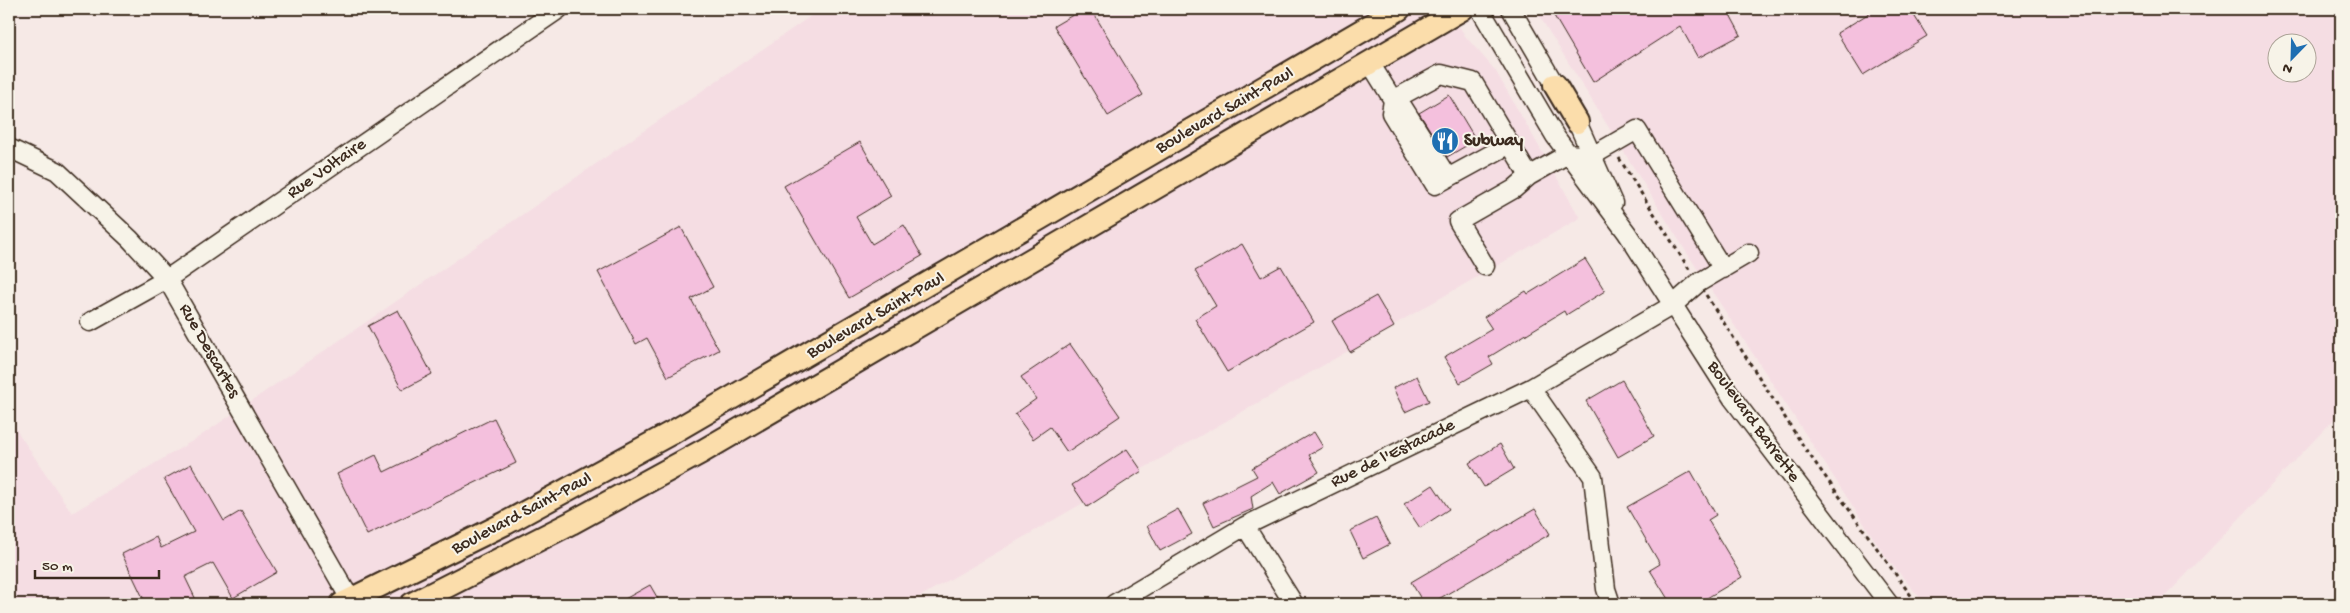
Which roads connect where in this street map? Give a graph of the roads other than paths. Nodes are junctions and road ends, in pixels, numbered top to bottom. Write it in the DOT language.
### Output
graph roads {
  1 [pos="559,9"];
  2 [pos="1399,9"];
  3 [pos="1462,9"];
  4 [pos="1480,9"];
  5 [pos="1511,9"];
  6 [pos="1370,63"];
  7 [pos="1555,84"];
  8 [pos="1393,100"];
  9 [pos="1577,122"];
  10 [pos="1510,144"];
  11 [pos="9,148"];
  12 [pos="1568,154"];
  13 [pos="1592,156"];
  14 [pos="1529,176"];
  15 [pos="1627,233"];
  16 [pos="1749,253"];
  17 [pos="1485,266"];
  18 [pos="1723,268"];
  19 [pos="168,279"];
  20 [pos="1673,305"];
  21 [pos="90,322"];
  22 [pos="1531,388"];
  23 [pos="1246,526"];
  24 [pos="348,603"];
  25 [pos="412,604"];
  26 [pos="1114,604"];
  27 [pos="1294,604"];
  28 [pos="1611,604"];
  29 [pos="1889,604"];
  1 -- 19 [label="street, Rue Voltaire"];
  2 -- 24 [label="main road, Boulevard Saint-Paul"];
  3 -- 6 [label="main road, Boulevard Saint-Paul"];
  4 -- 12 [label="street, Boulevard Barrette"];
  5 -- 7 [label="street, Boulevard Barrette"];
  6 -- 8 [label="street"];
  6 -- 25 [label="main road, Boulevard Saint-Paul"];
  7 -- 9 [label="main road, Boulevard Barrette"];
  8 -- 10 [label="street"];
  8 -- 10 [label="street"];
  9 -- 13 [label="street, Boulevard Barrette"];
  10 -- 14 [label="street"];
  11 -- 19 [label="street, Rue Descartes"];
  12 -- 13 [label="street"];
  12 -- 14 [label="street"];
  12 -- 15 [label="street, Boulevard Barrette"];
  13 -- 15 [label="street, Boulevard Barrette"];
  13 -- 18 [label="street"];
  14 -- 17 [label="street"];
  15 -- 20 [label="street, Boulevard Barrette"];
  16 -- 18 [label="street, Rue de l'Estacade"];
  18 -- 20 [label="street, Rue de l'Estacade"];
  19 -- 21 [label="street, Rue Voltaire"];
  19 -- 24 [label="street, Rue Descartes"];
  20 -- 22 [label="street, Rue de l'Estacade"];
  20 -- 29 [label="street, Boulevard Barrette"];
  22 -- 23 [label="street, Rue de l'Estacade"];
  22 -- 28 [label="street"];
  23 -- 26 [label="street, Rue de l'Estacade"];
  23 -- 27 [label="street"];
}
